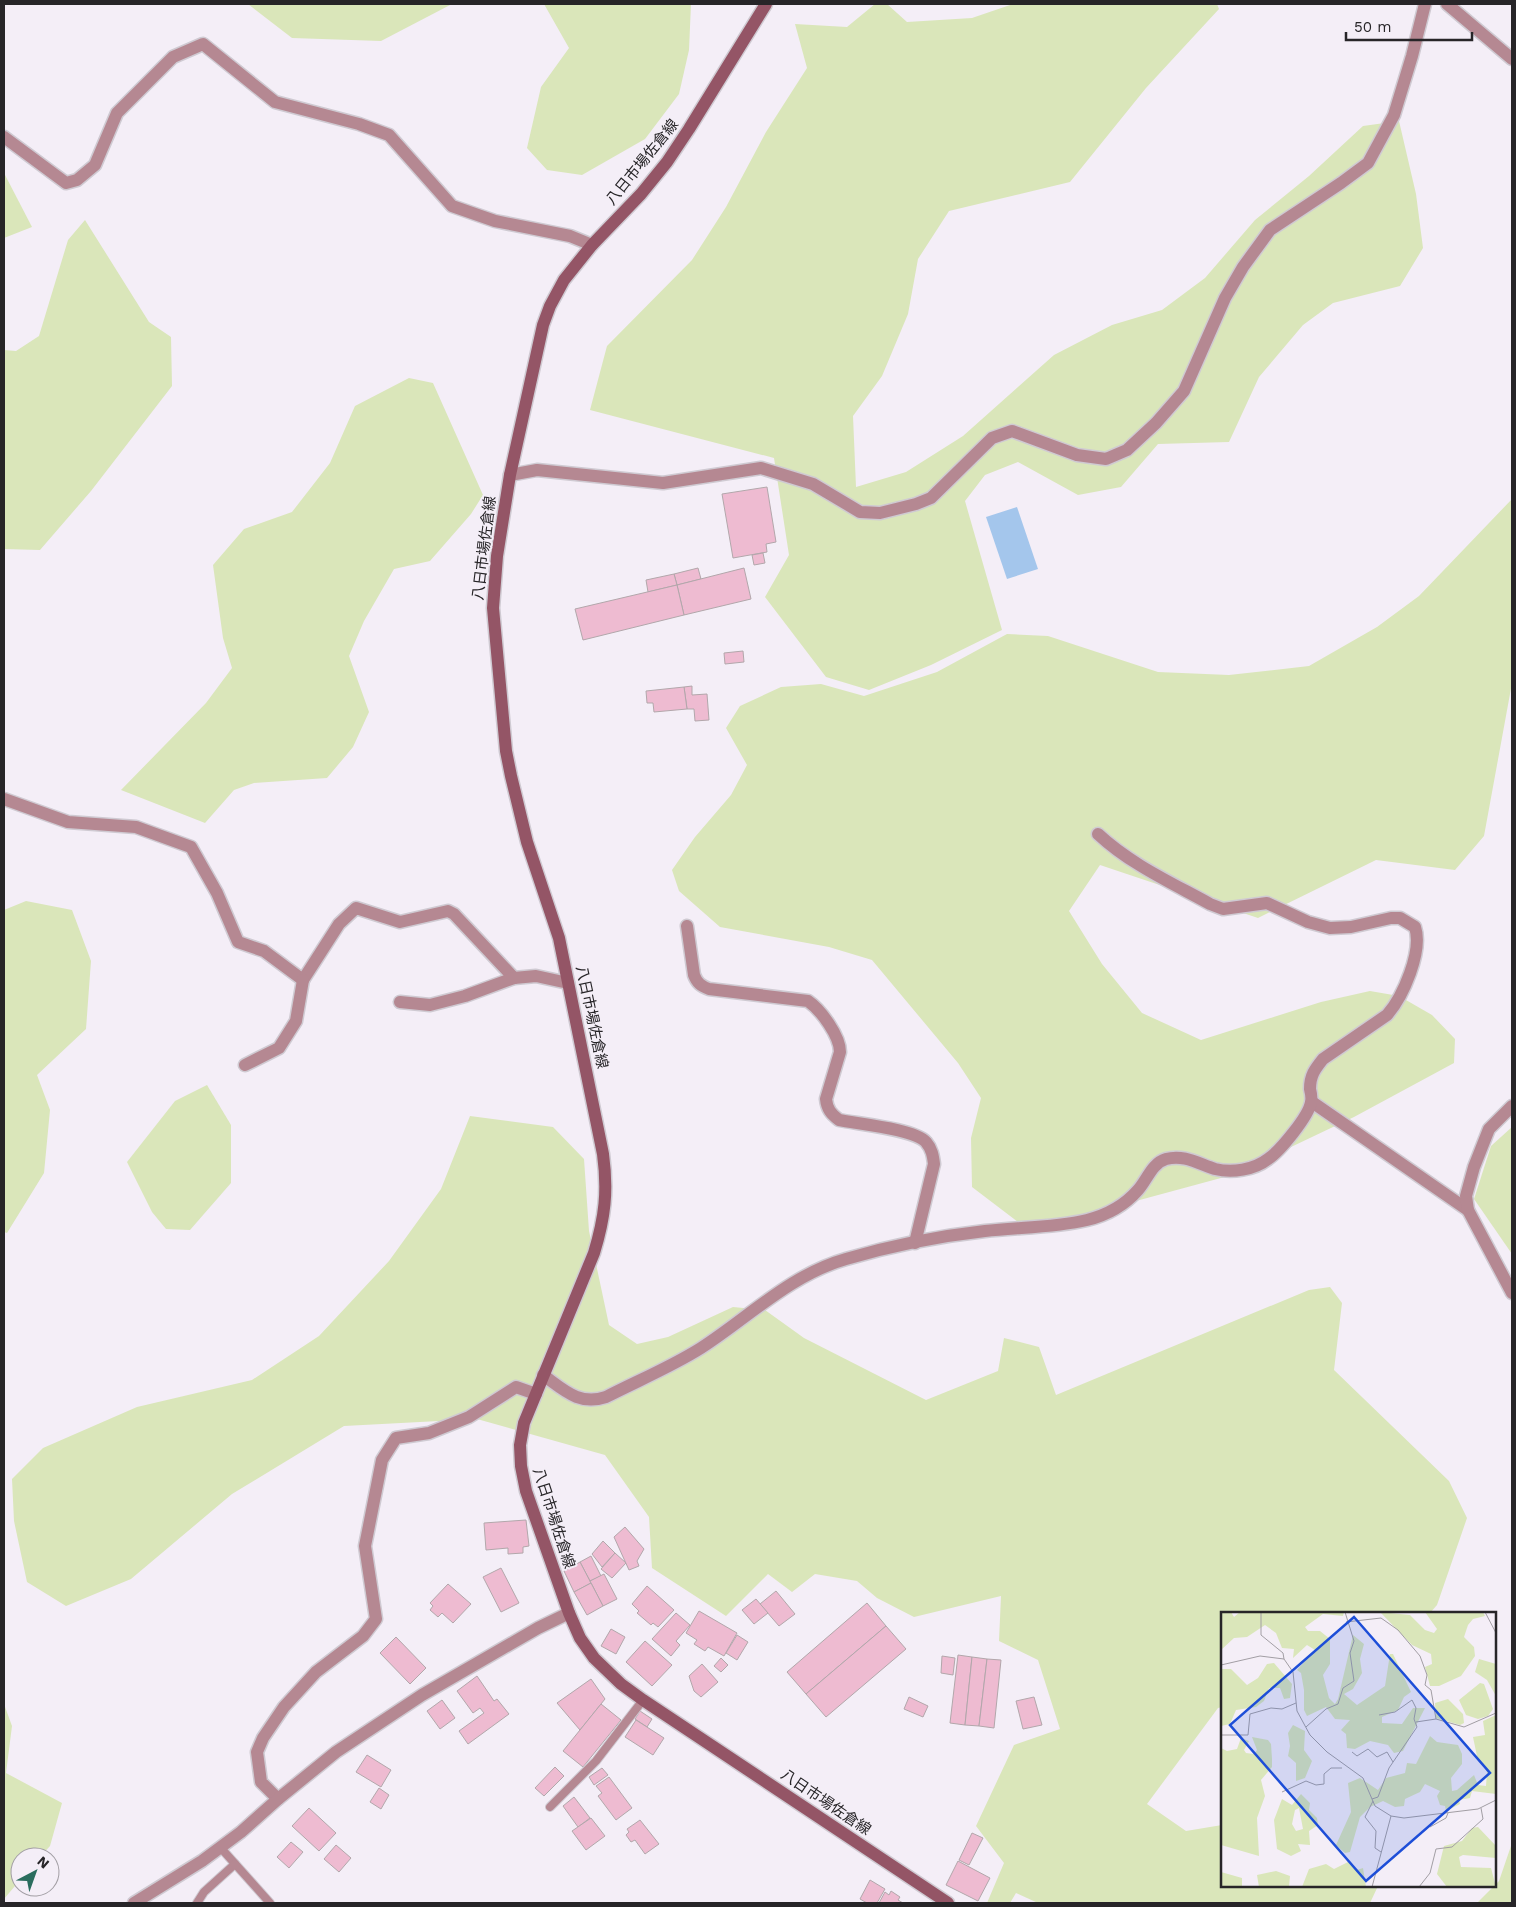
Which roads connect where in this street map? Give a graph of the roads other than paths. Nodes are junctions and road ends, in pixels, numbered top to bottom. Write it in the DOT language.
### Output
graph roads {
  1 [pos="766,4"];
  2 [pos="1425,4"];
  3 [pos="1446,4"];
  4 [pos="1512,59"];
  5 [pos="4,137"];
  6 [pos="592,245"];
  7 [pos="510,475"];
  8 [pos="4,799"];
  9 [pos="1098,834"];
  10 [pos="687,926"];
  11 [pos="514,978"];
  12 [pos="303,980"];
  13 [pos="568,983"];
  14 [pos="400,1002"];
  15 [pos="244,1065"];
  16 [pos="1312,1102"];
  17 [pos="1512,1106"];
  18 [pos="1468,1210"];
  19 [pos="915,1243"];
  20 [pos="1512,1292"];
  21 [pos="543,1375"];
  22 [pos="536,1394"];
  23 [pos="569,1613"];
  24 [pos="643,1700"];
  25 [pos="278,1799"];
  26 [pos="550,1807"];
  27 [pos="220,1847"];
  28 [pos="235,1864"];
  29 [pos="134,1903"];
  30 [pos="197,1903"];
  31 [pos="270,1903"];
  32 [pos="948,1903"];
  1 -- 6 [label="main road, 八日市場佐倉線"];
  2 -- 7 [label="street"];
  3 -- 4 [label="street"];
  5 -- 6 [label="street"];
  6 -- 7 [label="main road, 八日市場佐倉線"];
  7 -- 13 [label="main road, 八日市場佐倉線"];
  8 -- 12 [label="street"];
  9 -- 16 [label="street"];
  10 -- 19 [label="street"];
  11 -- 12 [label="street"];
  11 -- 13 [label="street"];
  11 -- 14 [label="street"];
  12 -- 15 [label="street"];
  13 -- 21 [label="main road, 八日市場佐倉線"];
  16 -- 18 [label="street"];
  16 -- 19 [label="street"];
  17 -- 18 [label="street"];
  18 -- 20 [label="street"];
  19 -- 21 [label="street"];
  21 -- 22 [label="main road, 八日市場佐倉線"];
  22 -- 23 [label="main road, 八日市場佐倉線"];
  22 -- 25 [label="street"];
  23 -- 24 [label="main road, 八日市場佐倉線"];
  23 -- 25 [label="street"];
  24 -- 26 [label="lane"];
  24 -- 32 [label="main road, 八日市場佐倉線"];
  25 -- 27 [label="street"];
  27 -- 28 [label="lane"];
  27 -- 29 [label="street"];
  28 -- 30 [label="lane"];
  28 -- 31 [label="lane"];
}
